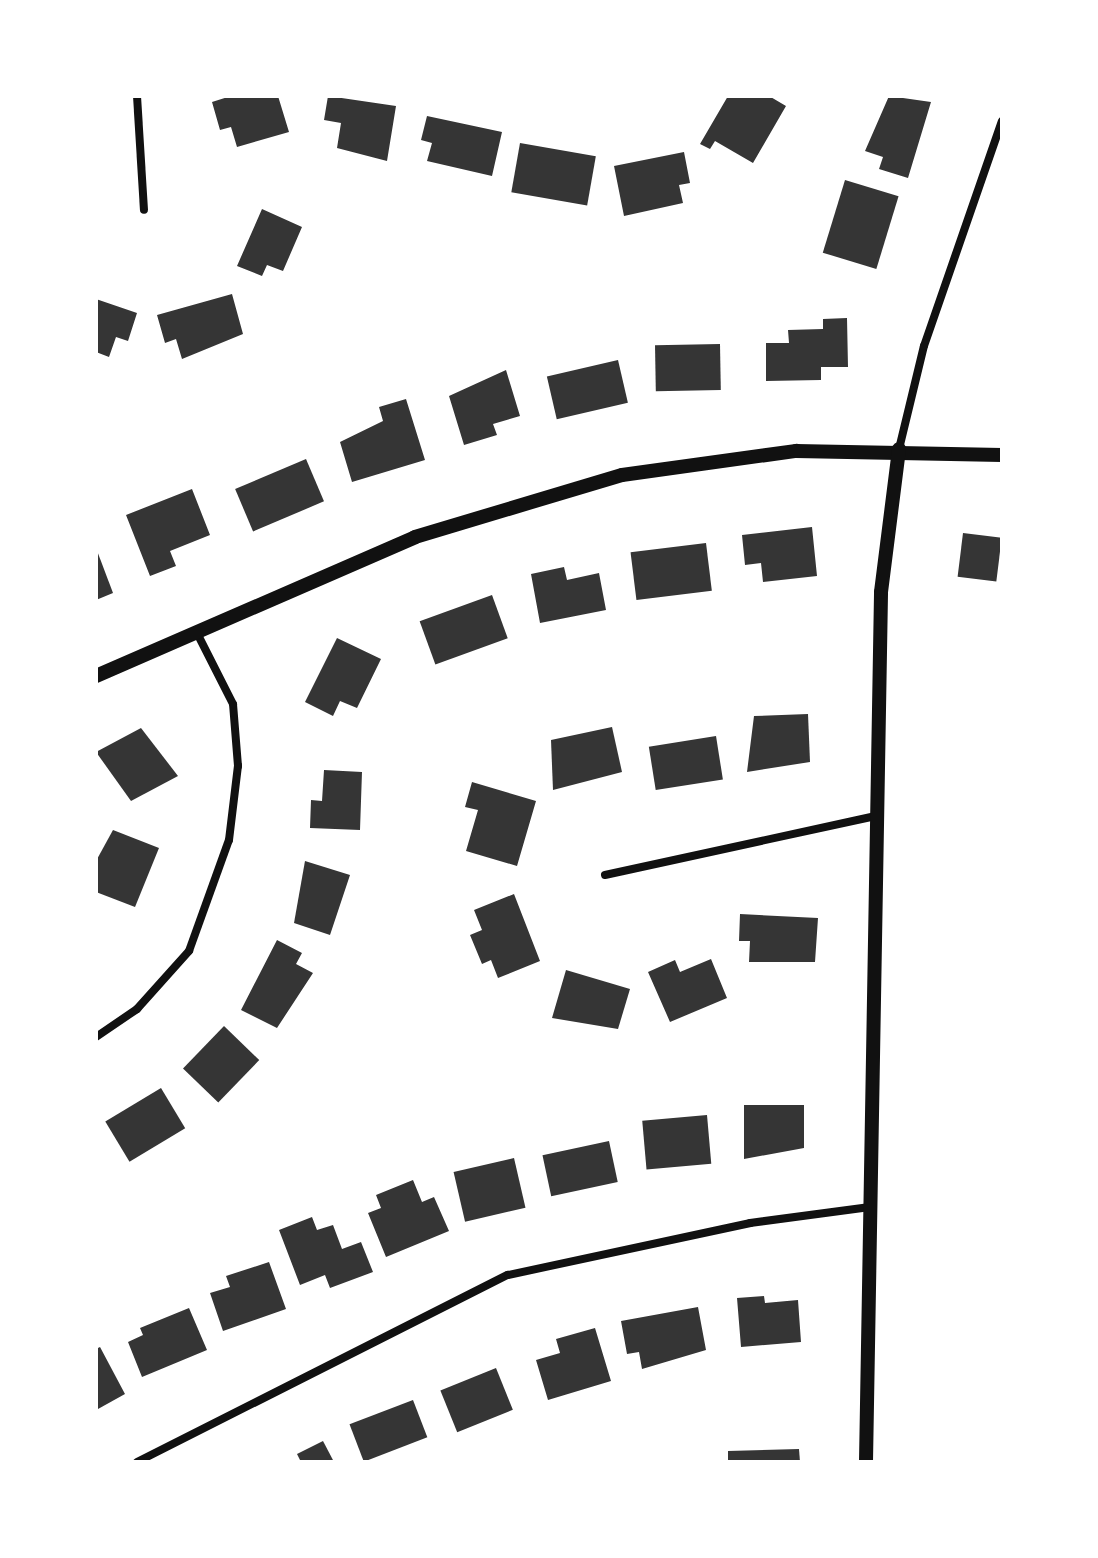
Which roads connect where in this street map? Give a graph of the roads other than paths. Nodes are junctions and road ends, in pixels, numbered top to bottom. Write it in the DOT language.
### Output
graph roads {
  1 [pos="137,96"];
  2 [pos="1002,121"];
  3 [pos="144,210"];
  4 [pos="899,449"];
  5 [pos="1002,455"];
  6 [pos="197,633"];
  7 [pos="96,676"];
  8 [pos="876,816"];
  9 [pos="605,875"];
  10 [pos="96,1037"];
  11 [pos="870,1207"];
  12 [pos="137,1462"];
  13 [pos="866,1462"];
  1 -- 3 [label="street"];
  2 -- 4 [label="street"];
  4 -- 5 [label="street"];
  4 -- 6 [label="street"];
  4 -- 8 [label="street"];
  6 -- 7 [label="street"];
  6 -- 10 [label="street"];
  8 -- 9 [label="street"];
  8 -- 11 [label="street"];
  11 -- 12 [label="street"];
  11 -- 13 [label="street"];
}
